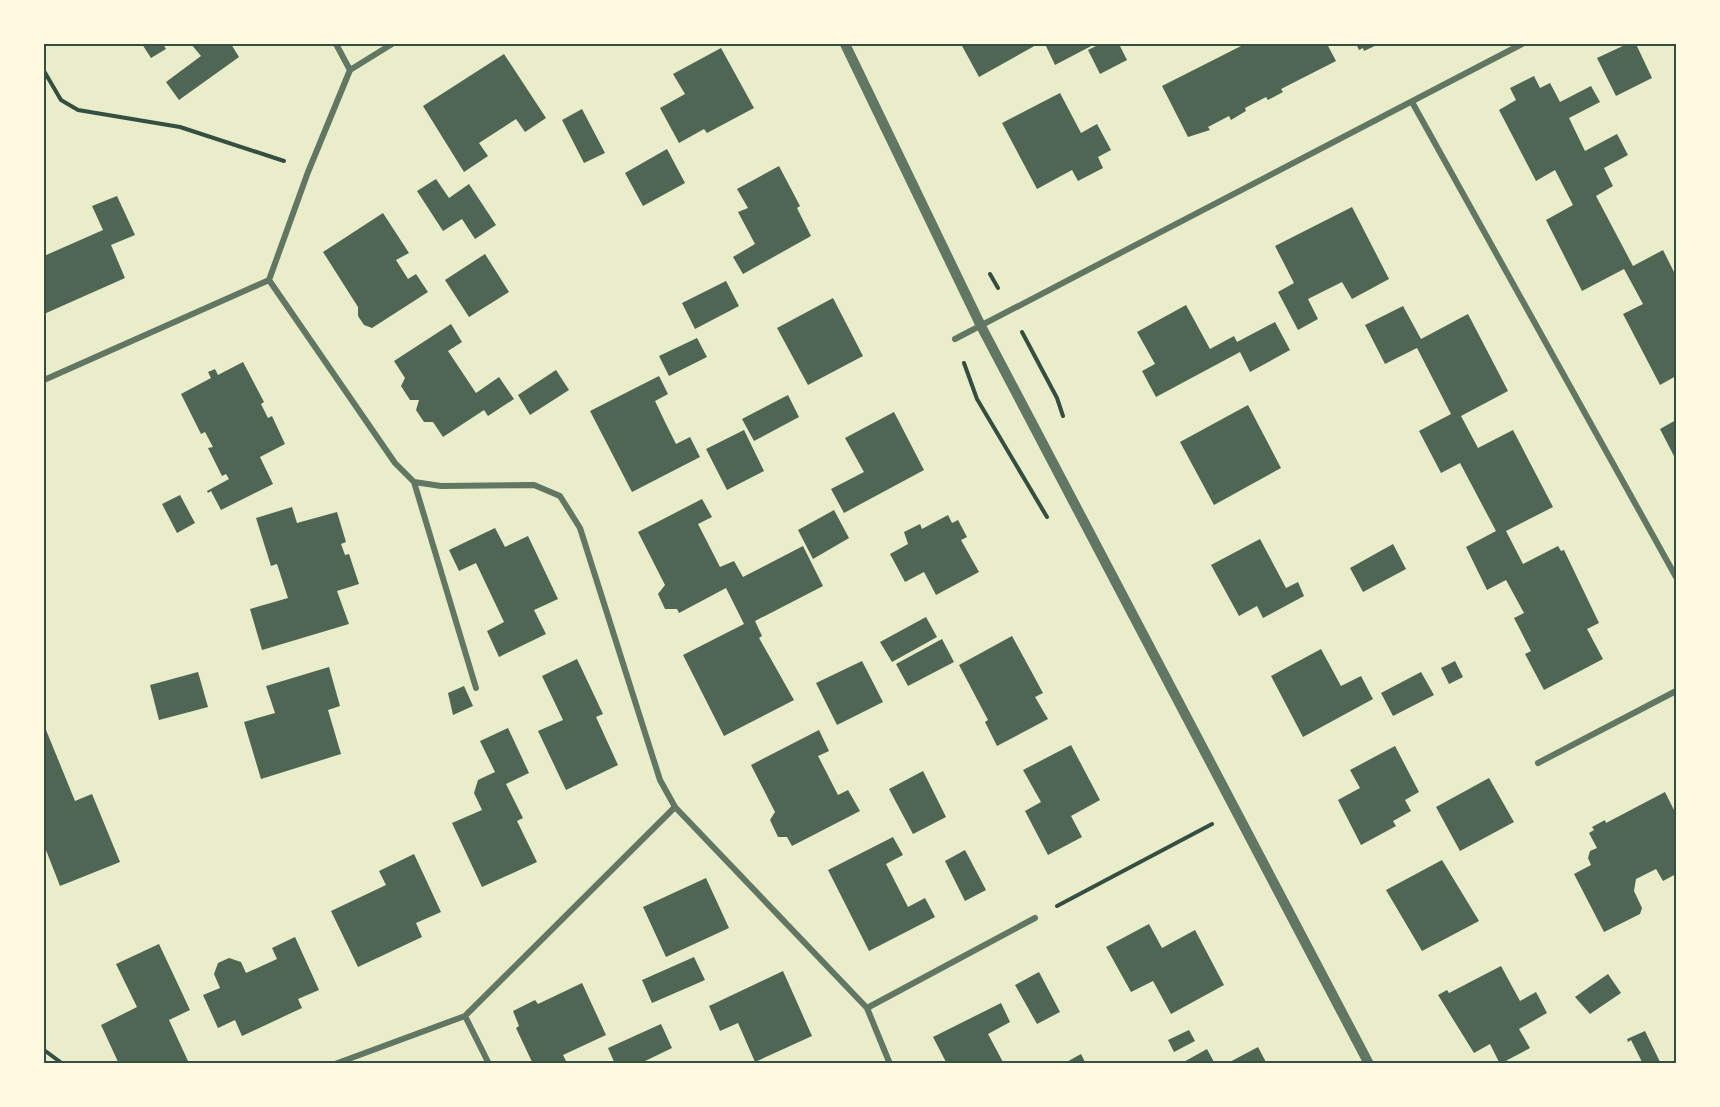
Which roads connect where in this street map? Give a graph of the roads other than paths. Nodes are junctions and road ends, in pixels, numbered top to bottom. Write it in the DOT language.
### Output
graph roads {
  1 [pos="336,44"];
  2 [pos="392,44"];
  3 [pos="845,44"];
  4 [pos="1522,44"];
  5 [pos="350,70"];
  6 [pos="1412,102"];
  7 [pos="269,280"];
  8 [pos="981,326"];
  9 [pos="955,339"];
  10 [pos="44,380"];
  11 [pos="414,482"];
  12 [pos="1677,577"];
  13 [pos="476,688"];
  14 [pos="1677,692"];
  15 [pos="1538,763"];
  16 [pos="675,807"];
  17 [pos="1035,918"];
  18 [pos="867,1008"];
  19 [pos="465,1016"];
  20 [pos="335,1064"];
  21 [pos="489,1064"];
  22 [pos="890,1064"];
  23 [pos="1368,1064"];
  1 -- 5 [label="street"];
  2 -- 5 [label="street"];
  3 -- 8 [label="street"];
  4 -- 6 [label="street"];
  5 -- 7 [label="street"];
  6 -- 8 [label="street"];
  6 -- 12 [label="street"];
  7 -- 10 [label="street"];
  7 -- 11 [label="street"];
  8 -- 9 [label="street"];
  8 -- 23 [label="street"];
  11 -- 13 [label="street"];
  11 -- 16 [label="street"];
  14 -- 15 [label="street"];
  16 -- 18 [label="street"];
  16 -- 19 [label="street"];
  17 -- 18 [label="street"];
  18 -- 22 [label="street"];
  19 -- 20 [label="street"];
  19 -- 21 [label="street"];
}
